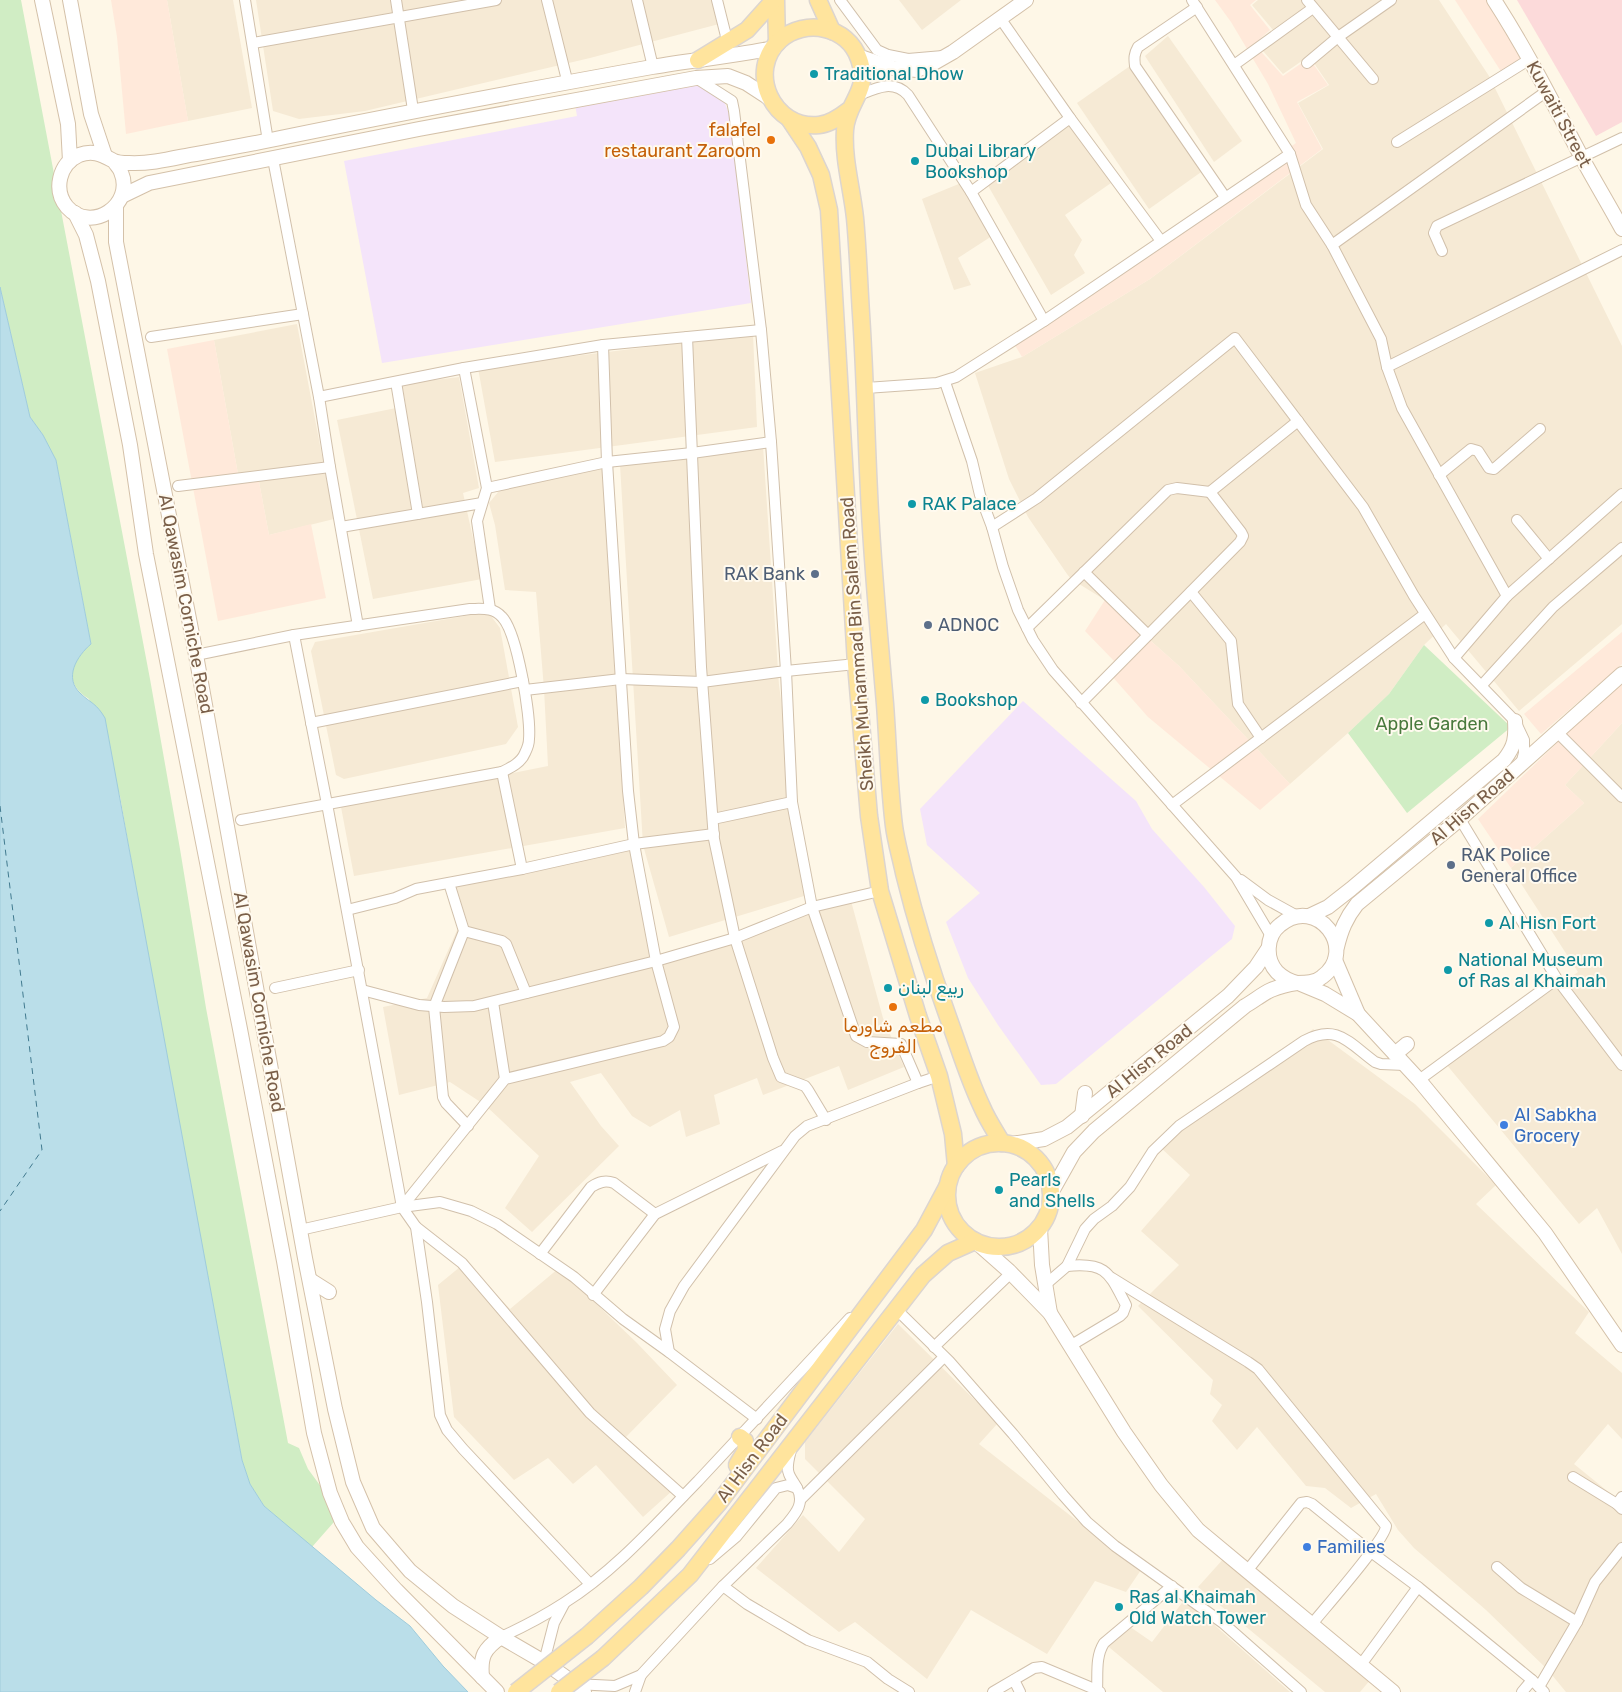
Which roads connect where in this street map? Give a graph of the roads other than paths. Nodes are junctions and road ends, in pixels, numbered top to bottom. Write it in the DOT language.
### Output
graph roads {
  1 [pos="42,0"];
  2 [pos="70,0"];
  3 [pos="245,0"];
  4 [pos="396,0"];
  5 [pos="496,0"];
  6 [pos="547,0"];
  7 [pos="637,0"];
  8 [pos="717,0"];
  9 [pos="775,0"];
  10 [pos="818,0"];
  11 [pos="840,0"];
  12 [pos="1026,0"];
  13 [pos="1391,0"];
  14 [pos="1494,0"];
  15 [pos="1194,3"];
  16 [pos="448,4"];
  17 [pos="1310,4"];
  18 [pos="399,17"];
  19 [pos="1000,18"];
  20 [pos="832,31"];
  21 [pos="1338,37"];
  22 [pos="253,43"];
  23 [pos="728,44"];
  24 [pos="776,45"];
  25 [pos="858,56"];
  26 [pos="946,56"];
  27 [pos="1530,59"];
  28 [pos="698,60"];
  29 [pos="1307,63"];
  30 [pos="1234,65"];
  31 [pos="653,67"];
  32 [pos="696,78"];
  33 [pos="1373,79"];
  34 [pos="568,84"];
  35 [pos="1547,91"];
  36 [pos="859,95"];
  37 [pos="769,98"];
  38 [pos="413,110"];
  39 [pos="849,110"];
  40 [pos="1070,118"];
  41 [pos="790,120"];
  42 [pos="1622,138"];
  43 [pos="268,141"];
  44 [pos="1398,142"];
  45 [pos="1290,154"];
  46 [pos="110,158"];
  47 [pos="1582,158"];
  48 [pos="273,159"];
  49 [pos="70,161"];
  50 [pos="971,192"];
  51 [pos="1225,197"];
  52 [pos="119,201"];
  53 [pos="75,214"];
  54 [pos="1622,228"];
  55 [pos="1161,241"];
  56 [pos="1332,245"];
  57 [pos="1622,250"];
  58 [pos="1442,251"];
  59 [pos="304,314"];
  60 [pos="1044,321"];
  61 [pos="761,330"];
  62 [pos="150,337"];
  63 [pos="687,337"];
  64 [pos="602,345"];
  65 [pos="1387,367"];
  66 [pos="464,368"];
  67 [pos="396,382"];
  68 [pos="945,382"];
  69 [pos="866,388"];
  70 [pos="319,397"];
  71 [pos="1298,422"];
  72 [pos="1540,430"];
  73 [pos="771,442"];
  74 [pos="692,453"];
  75 [pos="607,462"];
  76 [pos="330,467"];
  77 [pos="1439,475"];
  78 [pos="178,486"];
  79 [pos="487,488"];
  80 [pos="1210,492"];
  81 [pos="1622,494"];
  82 [pos="482,503"];
  83 [pos="418,514"];
  84 [pos="1517,520"];
  85 [pos="342,527"];
  86 [pos="992,527"];
  87 [pos="1622,548"];
  88 [pos="1549,559"];
  89 [pos="1084,572"];
  90 [pos="1191,592"];
  91 [pos="1507,596"];
  92 [pos="490,609"];
  93 [pos="1425,614"];
  94 [pos="358,626"];
  95 [pos="1027,628"];
  96 [pos="294,635"];
  97 [pos="1148,635"];
  98 [pos="196,655"];
  99 [pos="1454,658"];
  100 [pos="856,664"];
  101 [pos="786,671"];
  102 [pos="1622,674"];
  103 [pos="621,679"];
  104 [pos="702,682"];
  105 [pos="1482,685"];
  106 [pos="524,686"];
  107 [pos="1081,703"];
  108 [pos="1515,721"];
  109 [pos="311,723"];
  110 [pos="1557,732"];
  111 [pos="1261,738"];
  112 [pos="1521,764"];
  113 [pos="502,772"];
  114 [pos="1622,798"];
  115 [pos="792,802"];
  116 [pos="327,804"];
  117 [pos="1172,805"];
  118 [pos="713,819"];
  119 [pos="1460,819"];
  120 [pos="241,820"];
  121 [pos="714,834"];
  122 [pos="634,844"];
  123 [pos="522,870"];
  124 [pos="1236,877"];
  125 [pos="450,883"];
  126 [pos="880,891"];
  127 [pos="812,907"];
  128 [pos="347,910"];
  129 [pos="1303,916"];
  130 [pos="464,931"];
  131 [pos="736,938"];
  132 [pos="1270,942"];
  133 [pos="1336,954"];
  134 [pos="656,961"];
  135 [pos="359,970"];
  136 [pos="1557,979"];
  137 [pos="1299,984"];
  138 [pos="275,988"];
  139 [pos="362,990"];
  140 [pos="526,993"];
  141 [pos="493,1002"];
  142 [pos="434,1006"];
  143 [pos="1358,1014"];
  144 [pos="1407,1044"];
  145 [pos="1395,1054"];
  146 [pos="1405,1065"];
  147 [pos="1622,1065"];
  148 [pos="939,1076"];
  149 [pos="505,1079"];
  150 [pos="1419,1080"];
  151 [pos="918,1083"];
  152 [pos="1085,1093"];
  153 [pos="1082,1116"];
  154 [pos="826,1120"];
  155 [pos="468,1126"];
  156 [pos="1006,1143"];
  157 [pos="785,1150"];
  158 [pos="956,1166"];
  159 [pos="947,1187"];
  160 [pos="1051,1193"];
  161 [pos="402,1207"];
  162 [pos="655,1214"];
  163 [pos="416,1227"];
  164 [pos="1040,1228"];
  165 [pos="300,1230"];
  166 [pos="975,1241"];
  167 [pos="540,1254"];
  168 [pos="1067,1266"];
  169 [pos="1011,1273"];
  170 [pos="888,1277"];
  171 [pos="1112,1278"];
  172 [pos="310,1280"];
  173 [pos="1045,1285"];
  174 [pos="328,1292"];
  175 [pos="593,1295"];
  176 [pos="896,1309"];
  177 [pos="1050,1313"];
  178 [pos="1622,1345"];
  179 [pos="1070,1346"];
  180 [pos="934,1347"];
  181 [pos="669,1352"];
  182 [pos="944,1357"];
  183 [pos="757,1419"];
  184 [pos="740,1436"];
  185 [pos="792,1444"];
  186 [pos="1573,1477"];
  187 [pos="797,1488"];
  188 [pos="683,1496"];
  189 [pos="800,1500"];
  190 [pos="1620,1503"];
  191 [pos="1622,1548"];
  192 [pos="1371,1552"];
  193 [pos="1497,1567"];
  194 [pos="1247,1571"];
  195 [pos="690,1576"];
  196 [pos="590,1584"];
  197 [pos="723,1586"];
  198 [pos="1172,1586"];
  199 [pos="1418,1587"];
  200 [pos="565,1603"];
  201 [pos="1577,1622"];
  202 [pos="1312,1624"];
  203 [pos="587,1636"];
  204 [pos="501,1637"];
  205 [pos="544,1662"];
  206 [pos="1360,1666"];
  207 [pos="641,1675"];
  208 [pos="482,1677"];
  209 [pos="1014,1680"];
  210 [pos="1539,1686"];
  211 [pos="580,1688"];
  212 [pos="1098,1691"];
  213 [pos="496,1692"];
  214 [pos="516,1692"];
  215 [pos="559,1692"];
  216 [pos="635,1692"];
  217 [pos="910,1692"];
  218 [pos="993,1692"];
  219 [pos="1020,1692"];
  220 [pos="1301,1692"];
  221 [pos="1393,1692"];
  222 [pos="1522,1692"];
  1 -- 49 [label="street"];
  2 -- 46 [label="street"];
  3 -- 22 [label="street"];
  4 -- 18 [label="street"];
  5 -- 16 [label="street"];
  6 -- 34 [label="street"];
  7 -- 31 [label="street"];
  8 -- 23 [label="street"];
  9 -- 23 [label="main road"];
  9 -- 24 [label="main road"];
  10 -- 20 [label="main road"];
  11 -- 26 [label="street"];
  12 -- 19 [label="street"];
  13 -- 21 [label="street"];
  14 -- 27 [label="street, Kuwaiti Street"];
  15 -- 30 [label="street"];
  15 -- 51 [label="street"];
  16 -- 18 [label="street"];
  17 -- 21 [label="street"];
  17 -- 30 [label="street"];
  18 -- 22 [label="street"];
  18 -- 38 [label="street"];
  19 -- 26 [label="street"];
  19 -- 40 [label="street"];
  20 -- 24 [label="main road"];
  20 -- 25 [label="main road"];
  21 -- 29 [label="street"];
  21 -- 33 [label="street"];
  22 -- 43 [label="street"];
  23 -- 28 [label="main road"];
  24 -- 28 [label="street"];
  24 -- 37 [label="main road"];
  25 -- 26 [label="street"];
  25 -- 36 [label="main road"];
  27 -- 35 [label="street, Kuwaiti Street"];
  27 -- 44 [label="street"];
  28 -- 31 [label="street"];
  30 -- 45 [label="street"];
  31 -- 34 [label="street"];
  32 -- 37 [label="street"];
  32 -- 48 [label="street"];
  32 -- 61 [label="street"];
  34 -- 38 [label="street"];
  35 -- 47 [label="street, Kuwaiti Street"];
  35 -- 56 [label="street"];
  36 -- 39 [label="main road"];
  36 -- 50 [label="street"];
  37 -- 41 [label="main road"];
  38 -- 43 [label="street"];
  39 -- 41 [label="main road"];
  39 -- 69 [label="main road, Sheikh Muhammad Bin Salem Road"];
  40 -- 50 [label="street"];
  40 -- 55 [label="street"];
  41 -- 100 [label="main road, Sheikh Muhammad Bin Salem Road"];
  42 -- 47 [label="street"];
  43 -- 46 [label="street"];
  45 -- 51 [label="street"];
  45 -- 56 [label="street"];
  46 -- 49 [label="street"];
  46 -- 52 [label="street"];
  47 -- 54 [label="street, Kuwaiti Street"];
  47 -- 58 [label="street"];
  48 -- 52 [label="street"];
  48 -- 59 [label="street"];
  49 -- 53 [label="street"];
  50 -- 60 [label="street"];
  51 -- 55 [label="street"];
  52 -- 53 [label="street"];
  52 -- 98 [label="street, Al Qawasim Corniche Road"];
  53 -- 208 [label="street, Al Qawasim Corniche Road"];
  55 -- 60 [label="street"];
  56 -- 65 [label="street"];
  57 -- 65 [label="street"];
  59 -- 62 [label="street"];
  59 -- 70 [label="street"];
  60 -- 68 [label="street"];
  61 -- 63 [label="street"];
  61 -- 73 [label="street"];
  63 -- 64 [label="street"];
  63 -- 74 [label="street"];
  64 -- 66 [label="street"];
  64 -- 75 [label="street"];
  65 -- 77 [label="street"];
  66 -- 67 [label="street"];
  66 -- 79 [label="street"];
  67 -- 70 [label="street"];
  67 -- 83 [label="street"];
  68 -- 69 [label="street"];
  68 -- 86 [label="street"];
  69 -- 156 [label="main road, Sheikh Muhammad Bin Salem Road"];
  70 -- 76 [label="street"];
  71 -- 80 [label="street"];
  71 -- 86 [label="street"];
  71 -- 93 [label="street"];
  72 -- 77 [label="street"];
  73 -- 74 [label="street"];
  73 -- 101 [label="street"];
  74 -- 75 [label="street"];
  74 -- 104 [label="street"];
  75 -- 79 [label="street"];
  75 -- 103 [label="street"];
  76 -- 78 [label="street"];
  76 -- 85 [label="street"];
  77 -- 91 [label="street"];
  79 -- 82 [label="street"];
  80 -- 89 [label="street"];
  80 -- 90 [label="street"];
  81 -- 88 [label="street"];
  82 -- 83 [label="street"];
  82 -- 92 [label="street"];
  83 -- 85 [label="street"];
  84 -- 88 [label="street"];
  85 -- 94 [label="street"];
  86 -- 95 [label="street"];
  87 -- 105 [label="street"];
  88 -- 91 [label="street"];
  89 -- 95 [label="street"];
  89 -- 97 [label="street"];
  90 -- 97 [label="street"];
  90 -- 111 [label="street"];
  91 -- 99 [label="street"];
  92 -- 94 [label="street"];
  92 -- 106 [label="street"];
  93 -- 99 [label="street"];
  93 -- 111 [label="street"];
  94 -- 96 [label="street"];
  95 -- 107 [label="street"];
  96 -- 98 [label="street"];
  96 -- 109 [label="street"];
  97 -- 107 [label="street"];
  98 -- 165 [label="street, Al Qawasim Corniche Road"];
  99 -- 105 [label="street"];
  100 -- 101 [label="street"];
  100 -- 126 [label="main road, Sheikh Muhammad Bin Salem Road"];
  101 -- 104 [label="street"];
  101 -- 115 [label="street"];
  102 -- 110 [label="street, Al Hisn Road"];
  103 -- 104 [label="street"];
  103 -- 106 [label="street"];
  103 -- 122 [label="street"];
  104 -- 118 [label="street"];
  105 -- 108 [label="street"];
  106 -- 109 [label="street"];
  106 -- 113 [label="street"];
  107 -- 117 [label="street"];
  108 -- 112 [label="street"];
  108 -- 129 [label="street, Al Hisn Road"];
  109 -- 116 [label="street"];
  110 -- 112 [label="street, Al Hisn Road"];
  110 -- 114 [label="street"];
  111 -- 117 [label="street"];
  112 -- 119 [label="street, Al Hisn Road"];
  113 -- 116 [label="street"];
  113 -- 123 [label="street"];
  115 -- 118 [label="street"];
  115 -- 127 [label="street"];
  116 -- 120 [label="street"];
  116 -- 128 [label="street"];
  117 -- 124 [label="street"];
  118 -- 121 [label="street"];
  119 -- 133 [label="street, Al Hisn Road"];
  119 -- 136 [label="street"];
  121 -- 122 [label="street"];
  121 -- 131 [label="street"];
  122 -- 123 [label="street"];
  122 -- 134 [label="street"];
  123 -- 125 [label="street"];
  124 -- 129 [label="street"];
  124 -- 132 [label="street"];
  125 -- 128 [label="street"];
  125 -- 130 [label="street"];
  126 -- 127 [label="street"];
  126 -- 148 [label="main road, Sheikh Muhammad Bin Salem Road"];
  127 -- 131 [label="street"];
  127 -- 151 [label="street"];
  128 -- 135 [label="street"];
  129 -- 132 [label="street"];
  129 -- 133 [label="street"];
  130 -- 140 [label="street"];
  130 -- 142 [label="street"];
  131 -- 134 [label="street"];
  131 -- 154 [label="street"];
  132 -- 137 [label="street"];
  132 -- 153 [label="street, Al Hisn Road"];
  133 -- 137 [label="street"];
  133 -- 143 [label="street"];
  134 -- 140 [label="street"];
  134 -- 149 [label="street"];
  135 -- 138 [label="street"];
  135 -- 139 [label="street"];
  136 -- 147 [label="street"];
  136 -- 150 [label="street"];
  137 -- 143 [label="street"];
  137 -- 160 [label="street, Al Hisn Road"];
  139 -- 142 [label="street"];
  139 -- 161 [label="street"];
  140 -- 141 [label="street"];
  141 -- 142 [label="street"];
  141 -- 149 [label="street"];
  142 -- 155 [label="street"];
  143 -- 145 [label="street"];
  144 -- 145 [label="street"];
  145 -- 146 [label="street"];
  146 -- 150 [label="street"];
  146 -- 168 [label="street"];
  148 -- 151 [label="street"];
  148 -- 158 [label="main road, Sheikh Muhammad Bin Salem Road"];
  149 -- 155 [label="street"];
  150 -- 178 [label="street"];
  151 -- 154 [label="street"];
  152 -- 153 [label="street"];
  153 -- 156 [label="street, Al Hisn Road"];
  154 -- 157 [label="street"];
  155 -- 161 [label="street"];
  156 -- 158 [label="main road"];
  156 -- 160 [label="main road"];
  157 -- 162 [label="street"];
  157 -- 181 [label="street"];
  158 -- 159 [label="main road"];
  159 -- 166 [label="main road"];
  159 -- 170 [label="main road, Al Hisn Road"];
  160 -- 164 [label="main road"];
  161 -- 163 [label="street"];
  161 -- 165 [label="street"];
  161 -- 167 [label="street"];
  162 -- 167 [label="street"];
  162 -- 175 [label="street"];
  163 -- 188 [label="street"];
  163 -- 196 [label="street"];
  164 -- 166 [label="main road"];
  164 -- 173 [label="street"];
  165 -- 172 [label="street, Al Qawasim Corniche Road"];
  166 -- 169 [label="street"];
  166 -- 176 [label="main road, Al Hisn Road"];
  167 -- 175 [label="street"];
  168 -- 171 [label="street"];
  168 -- 173 [label="street"];
  169 -- 177 [label="street"];
  169 -- 180 [label="street"];
  170 -- 183 [label="street"];
  170 -- 203 [label="main road, Al Hisn Road"];
  171 -- 179 [label="street"];
  171 -- 192 [label="street"];
  172 -- 174 [label="street"];
  172 -- 204 [label="street, Al Qawasim Corniche Road"];
  173 -- 177 [label="street"];
  175 -- 181 [label="street"];
  176 -- 180 [label="street"];
  176 -- 185 [label="main road, Al Hisn Road"];
  177 -- 179 [label="street"];
  179 -- 194 [label="street"];
  180 -- 182 [label="street"];
  181 -- 183 [label="street"];
  182 -- 189 [label="street"];
  182 -- 198 [label="street"];
  183 -- 184 [label="street"];
  184 -- 188 [label="street"];
  184 -- 203 [label="main road"];
  185 -- 187 [label="street"];
  185 -- 195 [label="main road, Al Hisn Road"];
  186 -- 190 [label="street"];
  187 -- 189 [label="street"];
  187 -- 195 [label="street"];
  188 -- 196 [label="street"];
  189 -- 197 [label="street"];
  191 -- 201 [label="street"];
  192 -- 194 [label="street"];
  192 -- 199 [label="street"];
  192 -- 202 [label="street"];
  193 -- 201 [label="street"];
  194 -- 202 [label="street"];
  195 -- 215 [label="main road, Al Hisn Road, bridge"];
  196 -- 200 [label="street"];
  197 -- 207 [label="street"];
  197 -- 217 [label="street"];
  198 -- 212 [label="street"];
  198 -- 220 [label="street"];
  199 -- 206 [label="street"];
  199 -- 210 [label="street"];
  200 -- 204 [label="street"];
  200 -- 205 [label="street"];
  201 -- 210 [label="street"];
  202 -- 206 [label="street"];
  203 -- 214 [label="main road, Al Hisn Road, bridge"];
  204 -- 205 [label="street, Al Qawasim Corniche Road"];
  204 -- 208 [label="street"];
  205 -- 211 [label="street, Al Qawasim Corniche Road"];
  206 -- 221 [label="street"];
  207 -- 211 [label="street"];
  207 -- 216 [label="street"];
  208 -- 213 [label="street, Al Qawasim Corniche Road"];
  209 -- 212 [label="street"];
  209 -- 218 [label="street"];
  209 -- 219 [label="street"];
  210 -- 222 [label="street"];
}
